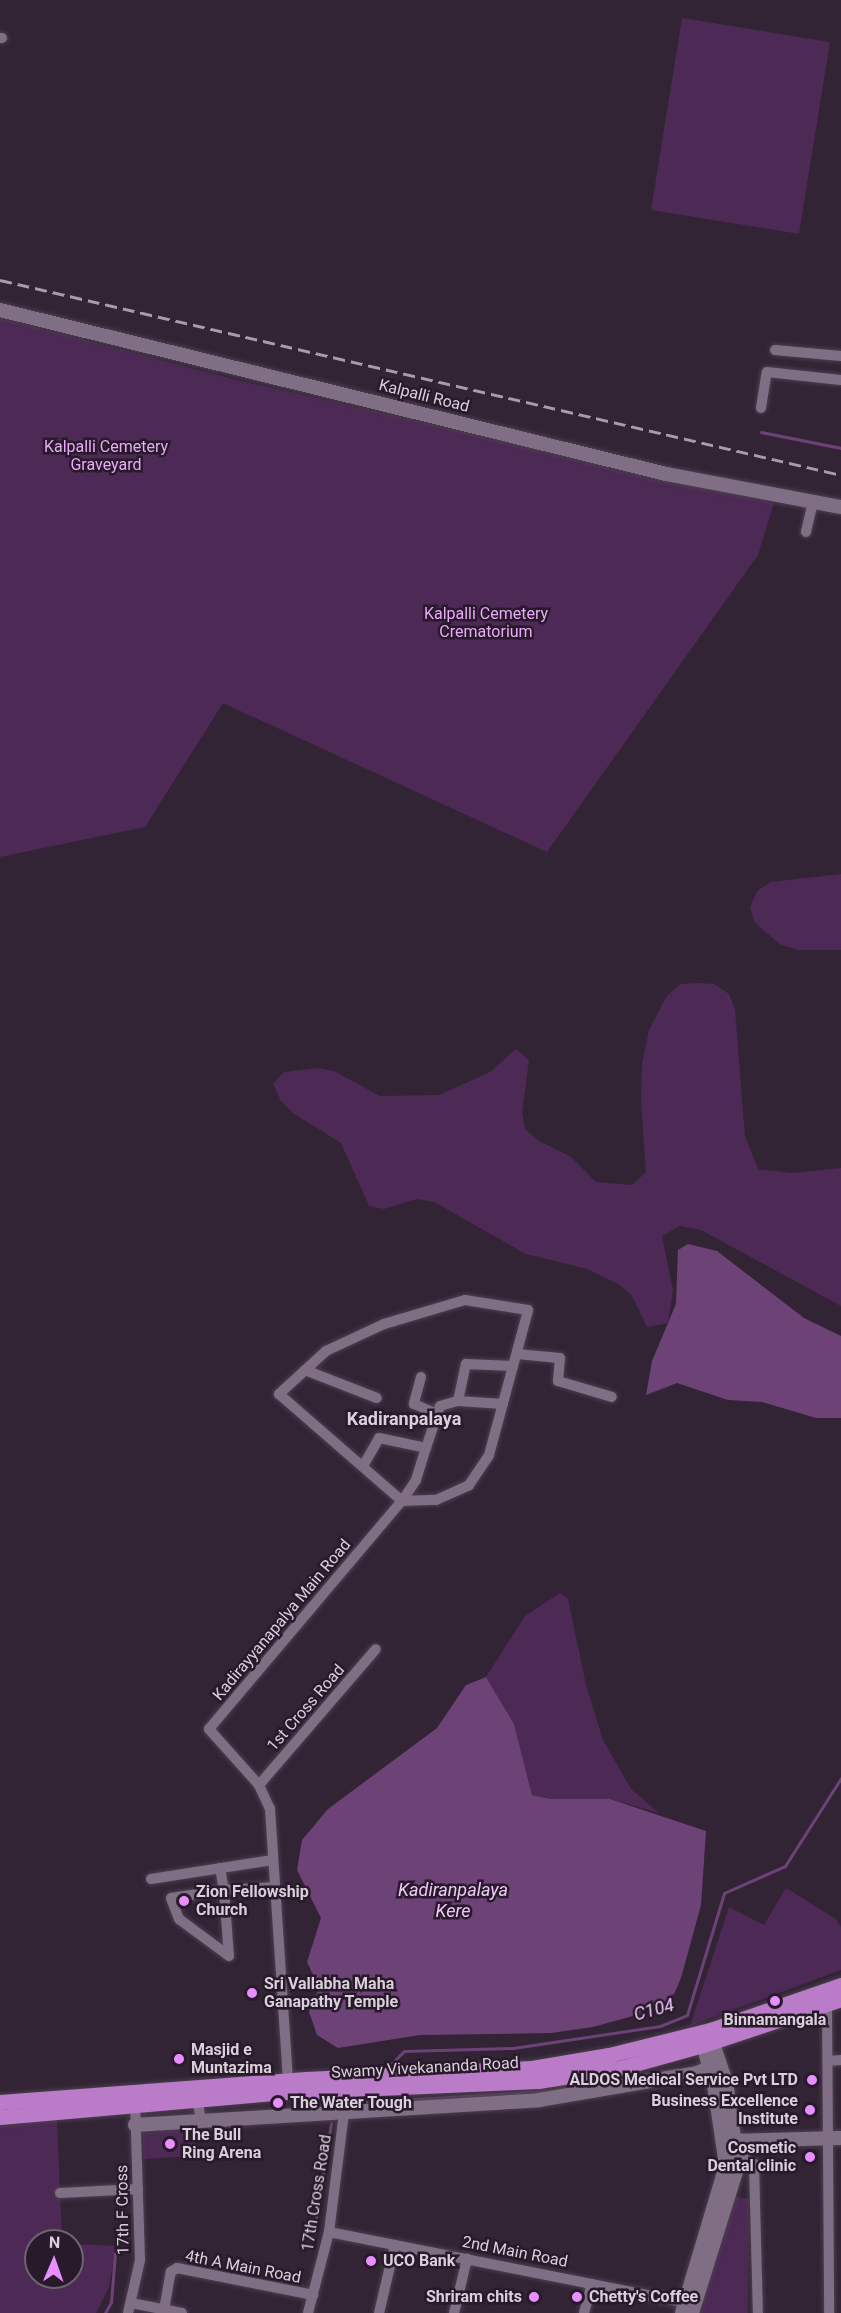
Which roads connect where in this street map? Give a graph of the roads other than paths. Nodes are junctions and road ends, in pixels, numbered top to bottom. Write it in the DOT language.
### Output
graph roads {
  1 [pos="0,310"];
  2 [pos="775,350"];
  3 [pos="841,356"];
  4 [pos="841,380"];
  5 [pos="760,408"];
  6 [pos="813,502"];
  7 [pos="841,507"];
  8 [pos="806,532"];
  9 [pos="517,1354"];
  10 [pos="513,1366"];
  11 [pos="305,1370"];
  12 [pos="422,1377"];
  13 [pos="612,1397"];
  14 [pos="377,1398"];
  15 [pos="458,1401"];
  16 [pos="503,1404"];
  17 [pos="437,1414"];
  18 [pos="426,1448"];
  19 [pos="363,1466"];
  20 [pos="402,1502"];
  21 [pos="376,1649"];
  22 [pos="259,1785"];
  23 [pos="273,1860"];
  24 [pos="220,1868"];
  25 [pos="151,1879"];
  26 [pos="275,1887"];
  27 [pos="224,1890"];
  28 [pos="841,1985"];
  29 [pos="834,2001"];
  30 [pos="706,2038"];
  31 [pos="841,2060"];
  32 [pos="828,2061"];
  33 [pos="714,2066"];
  34 [pos="288,2080"];
  35 [pos="197,2098"];
  36 [pos="0,2102"];
  37 [pos="135,2104"];
  38 [pos="344,2113"];
  39 [pos="0,2117"];
  40 [pos="201,2121"];
  41 [pos="135,2125"];
  42 [pos="835,2138"];
  43 [pos="732,2145"];
  44 [pos="138,2189"];
  45 [pos="60,2193"];
  46 [pos="329,2232"];
  47 [pos="395,2245"];
  48 [pos="467,2259"];
  49 [pos="592,2284"];
  50 [pos="313,2295"];
  51 [pos="130,2308"];
  52 [pos="688,2308"];
  53 [pos="164,2310"];
  54 [pos="182,2313"];
  55 [pos="308,2313"];
  56 [pos="379,2313"];
  57 [pos="454,2313"];
  58 [pos="584,2313"];
  59 [pos="758,2313"];
  60 [pos="829,2313"];
  1 -- 6 [label="street, Kalpalli Road"];
  2 -- 3 [label="street"];
  4 -- 5 [label="street"];
  6 -- 7 [label="street, Kalpalli Road"];
  6 -- 8 [label="street"];
  9 -- 10 [label="street"];
  9 -- 11 [label="street"];
  9 -- 13 [label="street"];
  10 -- 15 [label="street"];
  10 -- 16 [label="street"];
  11 -- 14 [label="street"];
  11 -- 19 [label="street"];
  12 -- 17 [label="street"];
  15 -- 16 [label="street"];
  15 -- 17 [label="street"];
  16 -- 20 [label="street"];
  17 -- 18 [label="street"];
  18 -- 19 [label="street"];
  18 -- 20 [label="street"];
  19 -- 20 [label="street"];
  20 -- 22 [label="street, Kadirayyanapalya Main Road"];
  21 -- 22 [label="street, 1st Cross Road"];
  22 -- 23 [label="street, Kadirayyanapalya Main Road"];
  23 -- 24 [label="street"];
  23 -- 26 [label="street, Kadirayyanapalya Main Road"];
  24 -- 25 [label="street"];
  24 -- 27 [label="street"];
  26 -- 27 [label="street"];
  26 -- 34 [label="street, Kadirayyanapalya Main Road"];
  27 -- 27 [label="street"];
  28 -- 30 [label="main road, Swamy Vivekananda Road"];
  29 -- 30 [label="main road, Swamy Vivekananda Road"];
  29 -- 32 [label="street"];
  30 -- 33 [label="street"];
  30 -- 34 [label="main road, Swamy Vivekananda Road"];
  30 -- 35 [label="main road, Swamy Vivekananda Road"];
  31 -- 32 [label="street"];
  32 -- 42 [label="street"];
  33 -- 38 [label="street"];
  33 -- 43 [label="street"];
  34 -- 36 [label="main road, Swamy Vivekananda Road"];
  35 -- 37 [label="main road, Swamy Vivekananda Road"];
  35 -- 40 [label="street"];
  37 -- 39 [label="main road, Swamy Vivekananda Road"];
  37 -- 41 [label="street, 17th F Cross"];
  38 -- 40 [label="street"];
  38 -- 46 [label="street, 17th Cross Road"];
  40 -- 41 [label="street"];
  41 -- 44 [label="street, 17th F Cross"];
  42 -- 43 [label="street"];
  42 -- 60 [label="street"];
  43 -- 52 [label="street"];
  43 -- 59 [label="street"];
  44 -- 45 [label="street"];
  44 -- 51 [label="street, 17th F Cross"];
  46 -- 47 [label="street, 2nd Main Road"];
  46 -- 50 [label="street, 17th Cross Road"];
  47 -- 48 [label="street, 2nd Main Road"];
  47 -- 56 [label="street"];
  48 -- 49 [label="street, 2nd Main Road"];
  48 -- 57 [label="street"];
  49 -- 52 [label="street, 2nd Main Road"];
  49 -- 58 [label="street"];
  50 -- 53 [label="street, 4th A Main Road"];
  50 -- 55 [label="street, 17th Cross Road"];
  51 -- 53 [label="street"];
  53 -- 54 [label="street"];
}
